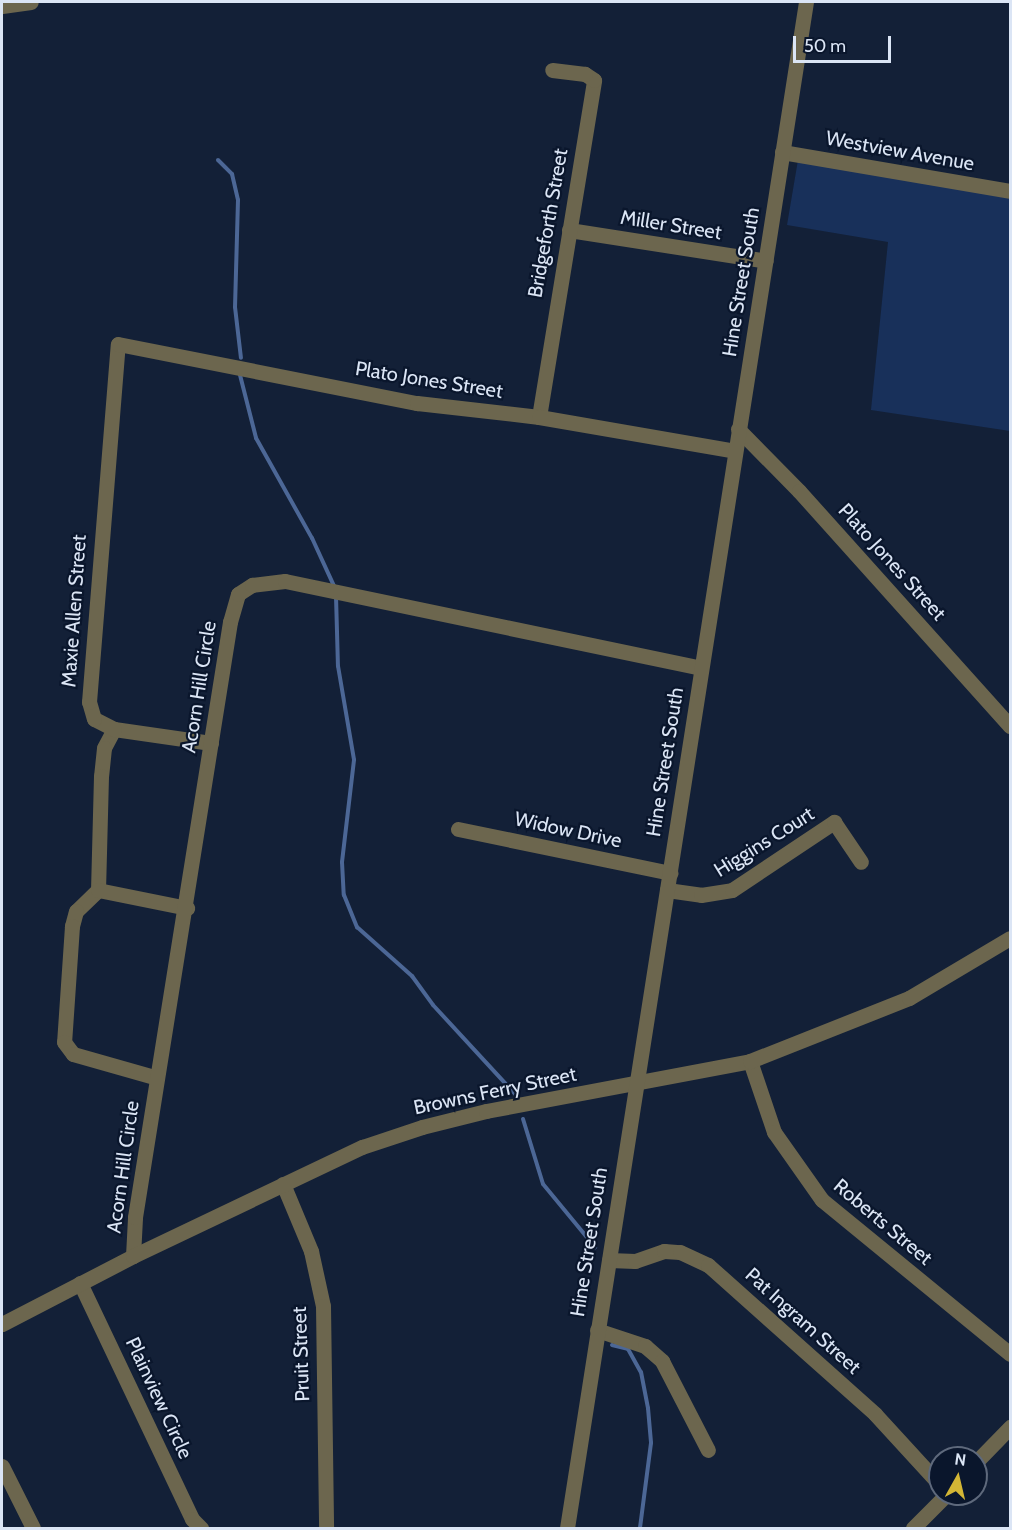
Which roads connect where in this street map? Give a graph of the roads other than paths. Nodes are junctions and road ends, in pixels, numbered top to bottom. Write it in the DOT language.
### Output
graph roads {
  1 [pos="31,2"];
  2 [pos="806,2"];
  3 [pos="2,6"];
  4 [pos="552,70"];
  5 [pos="782,152"];
  6 [pos="1011,191"];
  7 [pos="569,230"];
  8 [pos="766,261"];
  9 [pos="118,344"];
  10 [pos="539,417"];
  11 [pos="738,429"];
  12 [pos="735,452"];
  13 [pos="701,668"];
  14 [pos="1011,726"];
  15 [pos="114,729"];
  16 [pos="211,743"];
  17 [pos="458,829"];
  18 [pos="861,862"];
  19 [pos="670,873"];
  20 [pos="98,890"];
  21 [pos="667,890"];
  22 [pos="187,908"];
  23 [pos="1011,938"];
  24 [pos="750,1061"];
  25 [pos="157,1078"];
  26 [pos="636,1083"];
  27 [pos="283,1184"];
  28 [pos="133,1256"];
  29 [pos="609,1260"];
  30 [pos="80,1283"];
  31 [pos="2,1324"];
  32 [pos="597,1330"];
  33 [pos="1011,1354"];
  34 [pos="1011,1427"];
  35 [pos="708,1450"];
  36 [pos="988,1450"];
  37 [pos="2,1466"];
  38 [pos="928,1472"];
  39 [pos="935,1506"];
  40 [pos="33,1528"];
  41 [pos="201,1528"];
  42 [pos="326,1528"];
  43 [pos="567,1528"];
  44 [pos="913,1528"];
  1 -- 3 [label="street"];
  2 -- 5 [label="street, Hine Street South"];
  4 -- 7 [label="street, Bridgeforth Street"];
  5 -- 6 [label="street, Westview Avenue"];
  5 -- 8 [label="street, Hine Street South"];
  7 -- 8 [label="street, Miller Street"];
  7 -- 10 [label="street, Bridgeforth Street"];
  8 -- 11 [label="street, Hine Street South"];
  9 -- 10 [label="street, Plato Jones Street"];
  9 -- 15 [label="street, Maxie Allen Street"];
  10 -- 12 [label="street, Plato Jones Street"];
  11 -- 12 [label="street, Hine Street South"];
  11 -- 14 [label="street, Plato Jones Street"];
  12 -- 13 [label="street, Hine Street South"];
  13 -- 16 [label="street, Acorn Hill Circle"];
  13 -- 19 [label="street, Hine Street South"];
  15 -- 16 [label="street"];
  15 -- 20 [label="street"];
  16 -- 22 [label="street, Acorn Hill Circle"];
  17 -- 19 [label="street, Widow Drive"];
  18 -- 21 [label="street, Higgins Court"];
  19 -- 21 [label="street, Hine Street South"];
  20 -- 22 [label="street"];
  20 -- 25 [label="street"];
  21 -- 26 [label="street, Hine Street South"];
  22 -- 25 [label="street, Acorn Hill Circle"];
  23 -- 24 [label="street, Browns Ferry Street"];
  24 -- 26 [label="street, Browns Ferry Street"];
  24 -- 33 [label="street, Roberts Street"];
  25 -- 28 [label="street, Acorn Hill Circle"];
  26 -- 27 [label="street, Browns Ferry Street"];
  26 -- 29 [label="street, Hine Street South"];
  27 -- 28 [label="street, Browns Ferry Street"];
  27 -- 42 [label="street, Pruit Street"];
  28 -- 30 [label="street, Browns Ferry Street"];
  29 -- 32 [label="street, Hine Street South"];
  29 -- 38 [label="street, Pat Ingram Street"];
  30 -- 31 [label="street, Browns Ferry Street"];
  30 -- 41 [label="street, Plainview Circle"];
  32 -- 35 [label="street"];
  32 -- 43 [label="street, Hine Street South"];
  34 -- 36 [label="street"];
  37 -- 40 [label="street"];
  39 -- 44 [label="street"];
}
